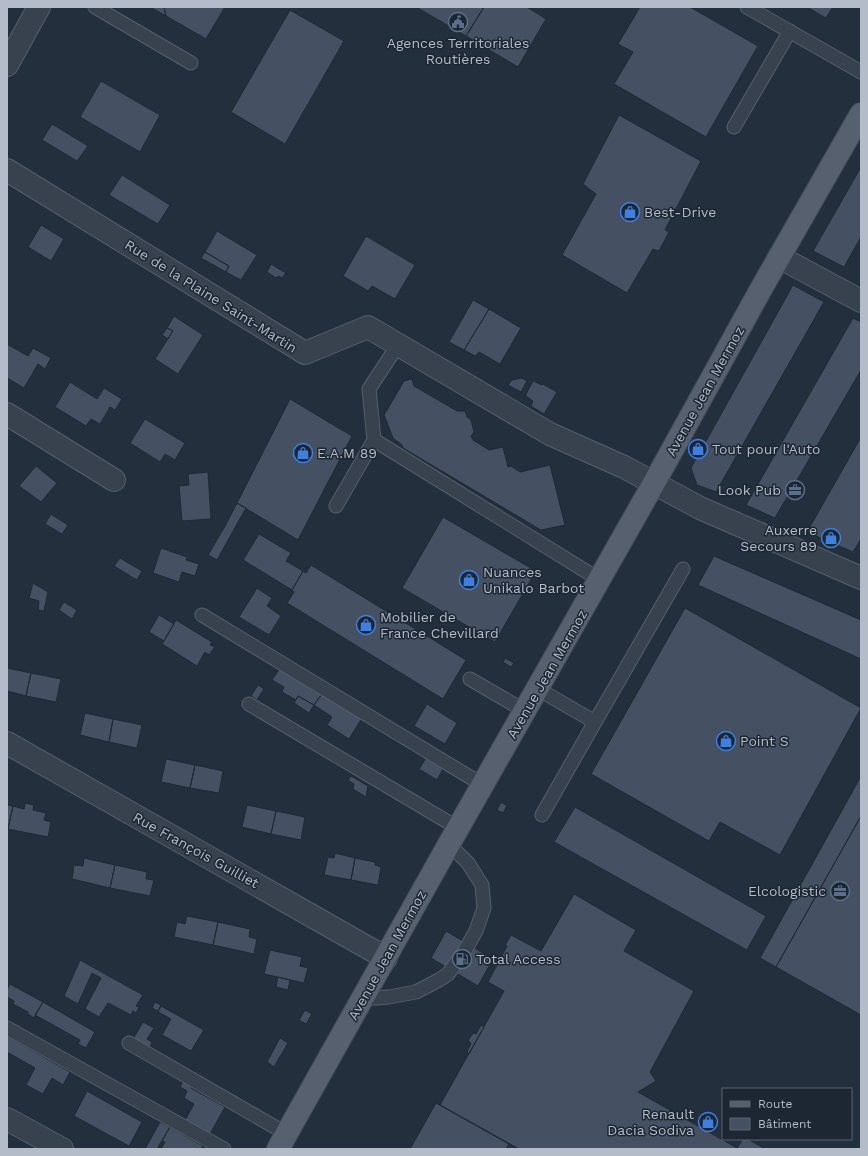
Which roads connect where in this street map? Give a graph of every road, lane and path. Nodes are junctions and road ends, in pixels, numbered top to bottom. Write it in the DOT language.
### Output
graph roads {
  1 [pos="39,7"];
  2 [pos="95,7"];
  3 [pos="747,7"];
  4 [pos="112,11"];
  5 [pos="790,32"];
  6 [pos="191,63"];
  7 [pos="7,65"];
  8 [pos="861,72"];
  9 [pos="861,114"];
  10 [pos="734,127"];
  11 [pos="7,170"];
  12 [pos="779,257"];
  13 [pos="861,301"];
  14 [pos="398,345"];
  15 [pos="7,414"];
  16 [pos="374,440"];
  17 [pos="114,480"];
  18 [pos="654,483"];
  19 [pos="336,506"];
  20 [pos="683,569"];
  21 [pos="861,578"];
  22 [pos="600,580"];
  23 [pos="202,615"];
  24 [pos="470,679"];
  25 [pos="538,689"];
  26 [pos="249,704"];
  27 [pos="525,711"];
  28 [pos="595,722"];
  29 [pos="7,743"];
  30 [pos="483,785"];
  31 [pos="542,815"];
  32 [pos="454,836"];
  33 [pos="386,958"];
  34 [pos="362,999"];
  35 [pos="7,1028"];
  36 [pos="129,1043"];
  37 [pos="7,1119"];
  38 [pos="282,1141"];
  39 [pos="62,1149"];
  40 [pos="224,1149"];
  1 -- 7 [label="street"];
  2 -- 4 [label="lane"];
  3 -- 5 [label="lane"];
  4 -- 6 [label="lane"];
  5 -- 8 [label="lane"];
  5 -- 10 [label="lane"];
  9 -- 12 [label="main road, Avenue Jean Mermoz"];
  11 -- 14 [label="street, Rue de la Plaine Saint-Martin"];
  12 -- 13 [label="street"];
  12 -- 18 [label="main road, Avenue Jean Mermoz"];
  14 -- 16 [label="lane"];
  14 -- 18 [label="street, Rue de la Plaine Saint-Martin"];
  15 -- 17 [label="street"];
  16 -- 19 [label="lane"];
  16 -- 22 [label="lane"];
  18 -- 21 [label="street, Rue de la Plaine Saint-Martin"];
  18 -- 22 [label="main road, Avenue Jean Mermoz"];
  20 -- 28 [label="lane"];
  22 -- 25 [label="main road, Avenue Jean Mermoz"];
  23 -- 30 [label="lane"];
  24 -- 27 [label="lane"];
  25 -- 27 [label="main road, Avenue Jean Mermoz"];
  25 -- 28 [label="lane"];
  26 -- 32 [label="lane"];
  27 -- 30 [label="main road, Avenue Jean Mermoz"];
  28 -- 31 [label="lane"];
  29 -- 33 [label="street, Rue François Guilliet"];
  30 -- 32 [label="main road, Avenue Jean Mermoz"];
  32 -- 33 [label="main road, Avenue Jean Mermoz"];
  32 -- 34 [label="lane"];
  33 -- 34 [label="main road, Avenue Jean Mermoz"];
  34 -- 38 [label="main road, Avenue Jean Mermoz"];
  35 -- 40 [label="lane"];
  36 -- 38 [label="lane"];
  37 -- 39 [label="street"];
}
